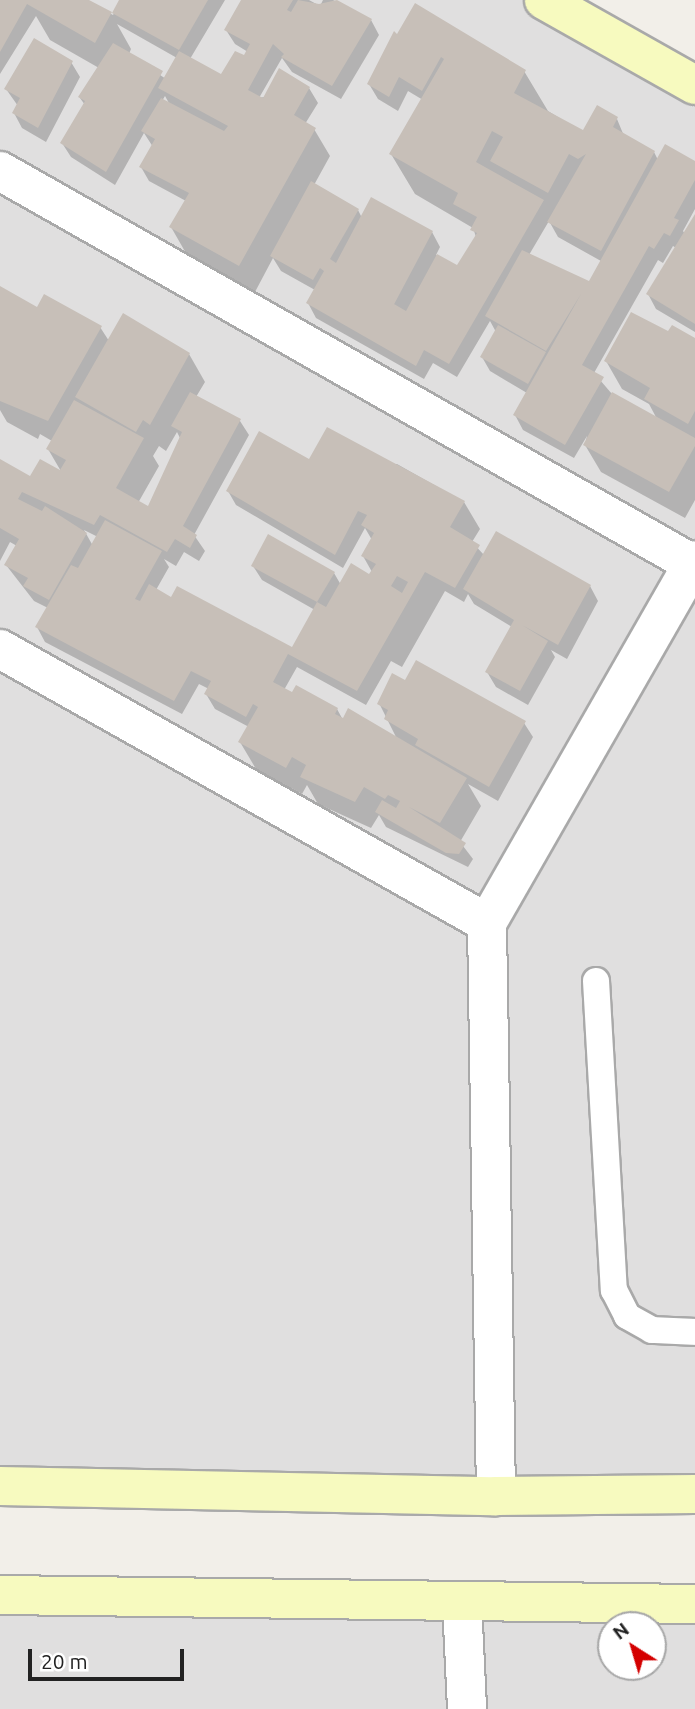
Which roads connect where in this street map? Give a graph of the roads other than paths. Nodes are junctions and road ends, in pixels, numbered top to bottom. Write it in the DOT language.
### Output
graph roads {
  1 [pos="544,0"];
  2 [pos="695,85"];
  3 [pos="0,171"];
  4 [pos="694,562"];
  5 [pos="0,649"];
  6 [pos="487,923"];
  7 [pos="596,981"];
  8 [pos="695,1332"];
  9 [pos="0,1486"];
  10 [pos="695,1494"];
  11 [pos="496,1496"];
  12 [pos="0,1595"];
  13 [pos="462,1602"];
  14 [pos="695,1604"];
  15 [pos="467,1709"];
  1 -- 2 [label="street"];
  3 -- 4 [label="street"];
  4 -- 6 [label="street"];
  5 -- 6 [label="street"];
  6 -- 11 [label="street"];
  7 -- 8 [label="lane"];
  9 -- 11 [label="street"];
  10 -- 11 [label="street"];
  12 -- 13 [label="street"];
  13 -- 14 [label="street"];
  13 -- 15 [label="street"];
}
